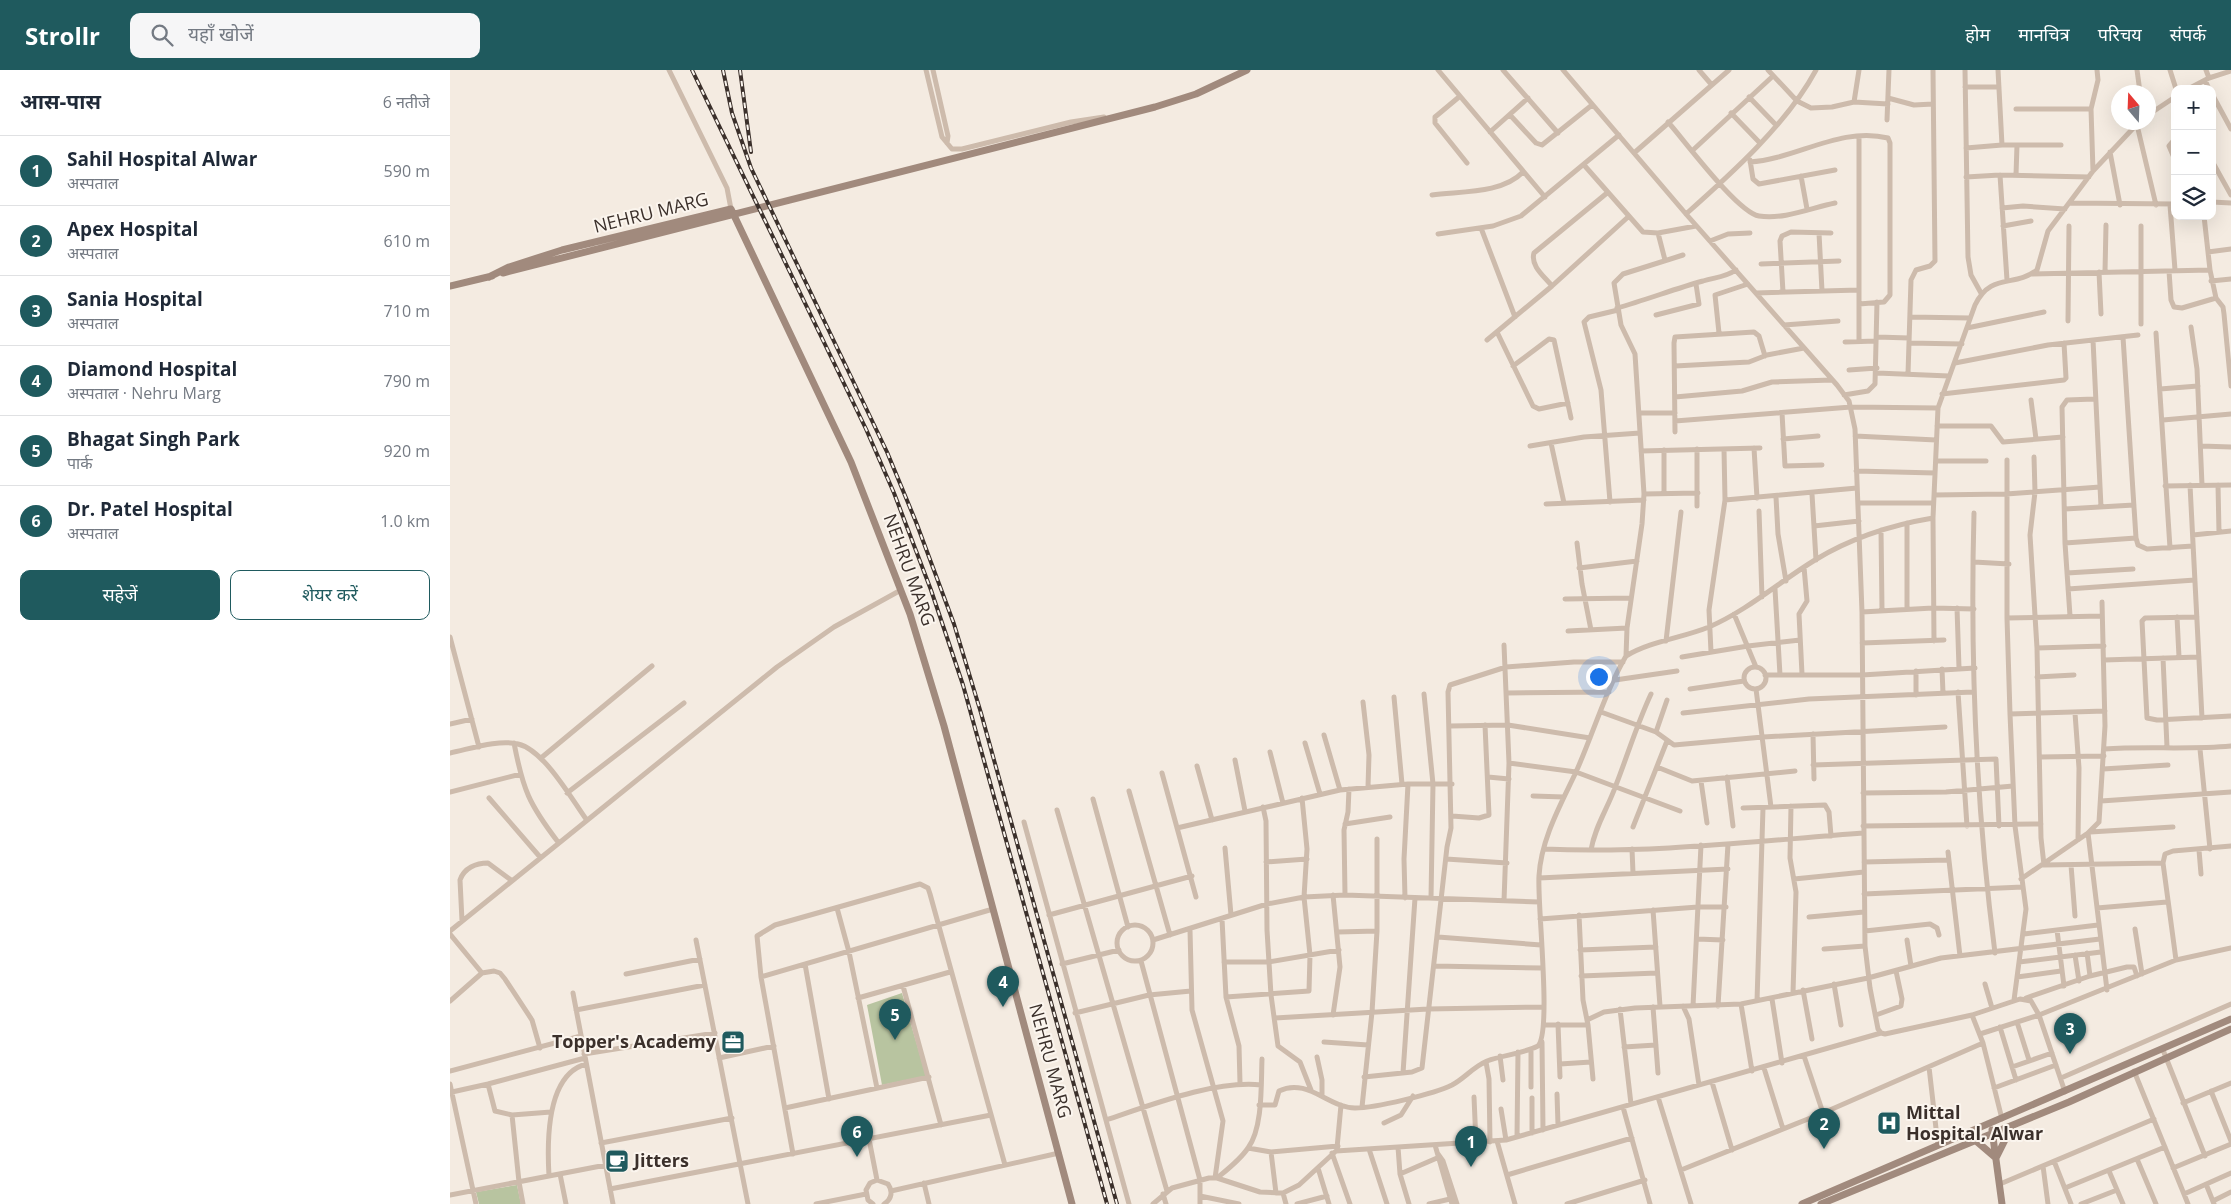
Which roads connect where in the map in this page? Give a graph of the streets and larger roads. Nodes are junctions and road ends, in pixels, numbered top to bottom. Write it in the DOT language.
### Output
graph roads {
  1 [pos="670,70"];
  2 [pos="926,70"];
  3 [pos="933,70"];
  4 [pos="1247,70"];
  5 [pos="1438,70"];
  6 [pos="1503,70"];
  7 [pos="1563,70"];
  8 [pos="1699,70"];
  9 [pos="1729,70"];
  10 [pos="1768,70"];
  11 [pos="1816,70"];
  12 [pos="1859,70"];
  13 [pos="1889,70"];
  14 [pos="1933,70"];
  15 [pos="1966,70"];
  16 [pos="1998,70"];
  17 [pos="2097,70"];
  18 [pos="2137,70"];
  19 [pos="2170,70"];
  20 [pos="2206,70"];
  21 [pos="2231,71"];
  22 [pos="1773,76"];
  23 [pos="2207,79"];
  24 [pos="1712,84"];
  25 [pos="2139,85"];
  26 [pos="2175,85"];
  27 [pos="2196,85"];
  28 [pos="2208,85"];
  29 [pos="1965,87"];
  30 [pos="1999,87"];
  31 [pos="1459,97"];
  32 [pos="1528,98"];
  33 [pos="1749,98"];
  34 [pos="2171,100"];
  35 [pos="1797,101"];
  36 [pos="1888,101"];
  37 [pos="2216,101"];
  38 [pos="1854,102"];
  39 [pos="1933,104"];
  40 [pos="1592,105"];
  41 [pos="2016,109"];
  42 [pos="2091,109"];
  43 [pos="2156,110"];
  44 [pos="1731,113"];
  45 [pos="1127,115"];
  46 [pos="1510,115"];
  47 [pos="1887,120"];
  48 [pos="1668,122"];
  49 [pos="1776,124"];
  50 [pos="2231,129"];
  51 [pos="2132,130"];
  52 [pos="2139,130"];
  53 [pos="1490,132"];
  54 [pos="1558,133"];
  55 [pos="1619,135"];
  56 [pos="1859,137"];
  57 [pos="1759,142"];
  58 [pos="947,143"];
  59 [pos="2002,145"];
  60 [pos="2017,145"];
  61 [pos="2061,145"];
  62 [pos="1966,148"];
  63 [pos="1693,150"];
  64 [pos="2110,152"];
  65 [pos="1634,153"];
  66 [pos="1749,159"];
  67 [pos="1468,163"];
  68 [pos="1584,165"];
  69 [pos="2216,168"];
  70 [pos="1835,170"];
  71 [pos="2093,171"];
  72 [pos="1523,172"];
  73 [pos="2000,175"];
  74 [pos="2016,175"];
  75 [pos="1801,176"];
  76 [pos="1966,177"];
  77 [pos="2089,177"];
  78 [pos="1720,183"];
  79 [pos="1607,193"];
  80 [pos="1432,195"];
  81 [pos="2231,195"];
  82 [pos="1545,197"];
  83 [pos="2216,202"];
  84 [pos="1835,203"];
  85 [pos="2070,203"];
  86 [pos="2231,203"];
  87 [pos="2156,204"];
  88 [pos="2171,204"];
  89 [pos="2120,205"];
  90 [pos="2002,208"];
  91 [pos="731,209"];
  92 [pos="1806,209"];
  93 [pos="2065,209"];
  94 [pos="1686,214"];
  95 [pos="1628,217"];
  96 [pos="2173,220"];
  97 [pos="2204,220"];
  98 [pos="2031,221"];
  99 [pos="2106,225"];
  100 [pos="1696,226"];
  101 [pos="2003,226"];
  102 [pos="2069,226"];
  103 [pos="2141,226"];
  104 [pos="1481,228"];
  105 [pos="1658,232"];
  106 [pos="1750,232"];
  107 [pos="1819,232"];
  108 [pos="1831,233"];
  109 [pos="1438,234"];
  110 [pos="1710,242"];
  111 [pos="2231,249"];
  112 [pos="2208,252"];
  113 [pos="1683,255"];
  114 [pos="1665,260"];
  115 [pos="1820,261"];
  116 [pos="1838,261"];
  117 [pos="1781,263"];
  118 [pos="1761,264"];
  119 [pos="1736,270"];
  120 [pos="2175,270"];
  121 [pos="2210,270"];
  122 [pos="2169,271"];
  123 [pos="2102,272"];
  124 [pos="2139,272"];
  125 [pos="2032,274"];
  126 [pos="2067,274"];
  127 [pos="489,277"];
  128 [pos="2231,279"];
  129 [pos="2007,280"];
  130 [pos="2211,281"];
  131 [pos="1696,284"];
  132 [pos="1748,284"];
  133 [pos="450,286"];
  134 [pos="1552,286"];
  135 [pos="1859,290"];
  136 [pos="1822,291"];
  137 [pos="1783,292"];
  138 [pos="1981,293"];
  139 [pos="1756,294"];
  140 [pos="2216,298"];
  141 [pos="1877,302"];
  142 [pos="1859,304"];
  143 [pos="1617,309"];
  144 [pos="2044,312"];
  145 [pos="2101,314"];
  146 [pos="1656,315"];
  147 [pos="1515,317"];
  148 [pos="1910,317"];
  149 [pos="1970,318"];
  150 [pos="1838,320"];
  151 [pos="2068,321"];
  152 [pos="2140,324"];
  153 [pos="1784,325"];
  154 [pos="2191,326"];
  155 [pos="1967,328"];
  156 [pos="1497,332"];
  157 [pos="1719,333"];
  158 [pos="2156,333"];
  159 [pos="2138,335"];
  160 [pos="2123,337"];
  161 [pos="1877,339"];
  162 [pos="1487,340"];
  163 [pos="1909,340"];
  164 [pos="2093,340"];
  165 [pos="1859,341"];
  166 [pos="1845,342"];
  167 [pos="2064,343"];
  168 [pos="1962,344"];
  169 [pos="1804,348"];
  170 [pos="1764,356"];
  171 [pos="1955,363"];
  172 [pos="1514,366"];
  173 [pos="1674,366"];
  174 [pos="1849,370"];
  175 [pos="1877,370"];
  176 [pos="1908,374"];
  177 [pos="1949,376"];
  178 [pos="1832,380"];
  179 [pos="2198,386"];
  180 [pos="2231,386"];
  181 [pos="2160,389"];
  182 [pos="1844,394"];
  183 [pos="1942,394"];
  184 [pos="1675,397"];
  185 [pos="2094,399"];
  186 [pos="2031,400"];
  187 [pos="1568,403"];
  188 [pos="1851,407"];
  189 [pos="1938,408"];
  190 [pos="1639,413"];
  191 [pos="1676,413"];
  192 [pos="1782,413"];
  193 [pos="2231,414"];
  194 [pos="1571,418"];
  195 [pos="2199,418"];
  196 [pos="2163,420"];
  197 [pos="1676,421"];
  198 [pos="1937,426"];
  199 [pos="1675,432"];
  200 [pos="1640,433"];
  201 [pos="1606,435"];
  202 [pos="1818,436"];
  203 [pos="1855,436"];
  204 [pos="2063,438"];
  205 [pos="1783,439"];
  206 [pos="2036,439"];
  207 [pos="1936,440"];
  208 [pos="1551,443"];
  209 [pos="1530,446"];
  210 [pos="2201,446"];
  211 [pos="2231,447"];
  212 [pos="1698,449"];
  213 [pos="1724,449"];
  214 [pos="1664,450"];
  215 [pos="1642,451"];
  216 [pos="2034,457"];
  217 [pos="2007,460"];
  218 [pos="1936,461"];
  219 [pos="1986,461"];
  220 [pos="1822,465"];
  221 [pos="1856,470"];
  222 [pos="1935,473"];
  223 [pos="2190,485"];
  224 [pos="2202,485"];
  225 [pos="2218,485"];
  226 [pos="2231,485"];
  227 [pos="2165,486"];
  228 [pos="2100,487"];
  229 [pos="1857,488"];
  230 [pos="2065,490"];
  231 [pos="2035,492"];
  232 [pos="1698,493"];
  233 [pos="1664,494"];
  234 [pos="1812,494"];
  235 [pos="2006,494"];
  236 [pos="1934,495"];
  237 [pos="1644,497"];
  238 [pos="1776,497"];
  239 [pos="1757,498"];
  240 [pos="1725,500"];
  241 [pos="1610,502"];
  242 [pos="1564,503"];
  243 [pos="1858,503"];
  244 [pos="1933,503"];
  245 [pos="1546,504"];
  246 [pos="2134,505"];
  247 [pos="1697,506"];
  248 [pos="2101,507"];
  249 [pos="2065,509"];
  250 [pos="1758,511"];
  251 [pos="1681,512"];
  252 [pos="1974,513"];
  253 [pos="1933,518"];
  254 [pos="1859,521"];
  255 [pos="1907,523"];
  256 [pos="1814,526"];
  257 [pos="1881,530"];
  258 [pos="2220,532"];
  259 [pos="2231,532"];
  260 [pos="2193,535"];
  261 [pos="1860,537"];
  262 [pos="2136,538"];
  263 [pos="1576,543"];
  264 [pos="2065,543"];
  265 [pos="2193,546"];
  266 [pos="2170,548"];
  267 [pos="1816,560"];
  268 [pos="1637,561"];
  269 [pos="1974,562"];
  270 [pos="2009,564"];
  271 [pos="1804,567"];
  272 [pos="1579,568"];
  273 [pos="2133,569"];
  274 [pos="2067,573"];
  275 [pos="2195,580"];
  276 [pos="1786,581"];
  277 [pos="1775,589"];
  278 [pos="2068,589"];
  279 [pos="901,590"];
  280 [pos="1762,597"];
  281 [pos="1565,598"];
  282 [pos="1631,598"];
  283 [pos="1586,599"];
  284 [pos="2102,602"];
  285 [pos="1933,608"];
  286 [pos="1957,608"];
  287 [pos="1974,609"];
  288 [pos="1882,610"];
  289 [pos="1907,610"];
  290 [pos="1862,612"];
  291 [pos="1734,614"];
  292 [pos="2070,616"];
  293 [pos="2102,616"];
  294 [pos="2035,617"];
  295 [pos="2177,617"];
  296 [pos="2197,617"];
  297 [pos="2007,618"];
  298 [pos="1709,627"];
  299 [pos="1627,628"];
  300 [pos="1591,630"];
  301 [pos="1568,631"];
  302 [pos="450,637"];
  303 [pos="1800,640"];
  304 [pos="1944,640"];
  305 [pos="1666,641"];
  306 [pos="1934,641"];
  307 [pos="1779,642"];
  308 [pos="1862,643"];
  309 [pos="1504,644"];
  310 [pos="1748,646"];
  311 [pos="2104,646"];
  312 [pos="2037,648"];
  313 [pos="1712,652"];
  314 [pos="1626,656"];
  315 [pos="1682,657"];
  316 [pos="2179,657"];
  317 [pos="2199,657"];
  318 [pos="2163,658"];
  319 [pos="2104,660"];
  320 [pos="2144,660"];
  321 [pos="1623,662"];
  322 [pos="652,666"];
  323 [pos="1506,667"];
  324 [pos="1756,667"];
  325 [pos="1959,668"];
  326 [pos="1974,668"];
  327 [pos="1942,669"];
  328 [pos="1678,671"];
  329 [pos="1916,671"];
  330 [pos="1802,674"];
  331 [pos="1765,675"];
  332 [pos="1780,675"];
  333 [pos="1862,675"];
  334 [pos="2074,675"];
  335 [pos="2037,677"];
  336 [pos="1615,680"];
  337 [pos="1744,681"];
  338 [pos="1690,689"];
  339 [pos="1756,689"];
  340 [pos="1609,692"];
  341 [pos="1958,692"];
  342 [pos="1973,692"];
  343 [pos="1943,693"];
  344 [pos="1424,694"];
  345 [pos="1507,694"];
  346 [pos="1651,694"];
  347 [pos="1916,695"];
  348 [pos="1394,697"];
  349 [pos="1863,697"];
  350 [pos="1667,700"];
  351 [pos="1363,702"];
  352 [pos="684,703"];
  353 [pos="1759,704"];
  354 [pos="2105,711"];
  355 [pos="1601,712"];
  356 [pos="1683,713"];
  357 [pos="2075,713"];
  358 [pos="2010,714"];
  359 [pos="2038,714"];
  360 [pos="2231,716"];
  361 [pos="2202,718"];
  362 [pos="472,719"];
  363 [pos="2166,720"];
  364 [pos="450,724"];
  365 [pos="1637,724"];
  366 [pos="1485,725"];
  367 [pos="1508,725"];
  368 [pos="1450,726"];
  369 [pos="1945,727"];
  370 [pos="1656,732"];
  371 [pos="1863,732"];
  372 [pos="1813,734"];
  373 [pos="1324,735"];
  374 [pos="1763,737"];
  375 [pos="1590,738"];
  376 [pos="1667,741"];
  377 [pos="1305,743"];
  378 [pos="514,744"];
  379 [pos="2231,746"];
  380 [pos="479,747"];
  381 [pos="2166,747"];
  382 [pos="2200,748"];
  383 [pos="2104,749"];
  384 [pos="1270,752"];
  385 [pos="450,753"];
  386 [pos="2104,756"];
  387 [pos="2040,757"];
  388 [pos="2079,757"];
  389 [pos="541,758"];
  390 [pos="1961,759"];
  391 [pos="1235,760"];
  392 [pos="1977,760"];
  393 [pos="1510,763"];
  394 [pos="1863,763"];
  395 [pos="1813,765"];
  396 [pos="2168,765"];
  397 [pos="1197,766"];
  398 [pos="1657,767"];
  399 [pos="2103,769"];
  400 [pos="1795,771"];
  401 [pos="1576,772"];
  402 [pos="1162,773"];
  403 [pos="1767,773"];
  404 [pos="520,774"];
  405 [pos="1488,777"];
  406 [pos="1727,777"];
  407 [pos="1509,779"];
  408 [pos="1814,779"];
  409 [pos="1701,781"];
  410 [pos="1402,784"];
  411 [pos="1408,784"];
  412 [pos="1433,784"];
  413 [pos="1452,784"];
  414 [pos="2013,786"];
  415 [pos="1368,787"];
  416 [pos="1616,787"];
  417 [pos="1998,787"];
  418 [pos="1349,788"];
  419 [pos="1979,789"];
  420 [pos="1340,790"];
  421 [pos="1964,790"];
  422 [pos="1129,791"];
  423 [pos="450,792"];
  424 [pos="2231,792"];
  425 [pos="567,793"];
  426 [pos="1863,793"];
  427 [pos="1320,794"];
  428 [pos="2205,795"];
  429 [pos="1533,796"];
  430 [pos="1564,797"];
  431 [pos="489,798"];
  432 [pos="1302,798"];
  433 [pos="1644,798"];
  434 [pos="1093,799"];
  435 [pos="2101,801"];
  436 [pos="1283,803"];
  437 [pos="1790,806"];
  438 [pos="1263,807"];
  439 [pos="1771,807"];
  440 [pos="1743,808"];
  441 [pos="1763,808"];
  442 [pos="1057,810"];
  443 [pos="1245,811"];
  444 [pos="1680,812"];
  445 [pos="1452,816"];
  446 [pos="1390,817"];
  447 [pos="586,820"];
  448 [pos="1212,820"];
  449 [pos="1024,822"];
  450 [pos="1707,823"];
  451 [pos="1345,824"];
  452 [pos="2041,824"];
  453 [pos="1732,826"];
  454 [pos="1863,826"];
  455 [pos="1966,826"];
  456 [pos="1982,826"];
  457 [pos="1999,826"];
  458 [pos="2015,826"];
  459 [pos="1633,827"];
  460 [pos="1177,828"];
  461 [pos="2173,828"];
  462 [pos="2089,832"];
  463 [pos="1863,833"];
  464 [pos="1831,836"];
  465 [pos="1377,839"];
  466 [pos="1791,839"];
  467 [pos="2078,840"];
  468 [pos="558,842"];
  469 [pos="1763,842"];
  470 [pos="1728,844"];
  471 [pos="1702,845"];
  472 [pos="2231,846"];
  473 [pos="1225,848"];
  474 [pos="1544,849"];
  475 [pos="1632,849"];
  476 [pos="2210,849"];
  477 [pos="1591,850"];
  478 [pos="2200,850"];
  479 [pos="1948,852"];
  480 [pos="540,857"];
  481 [pos="1306,859"];
  482 [pos="1446,859"];
  483 [pos="1948,860"];
  484 [pos="1266,862"];
  485 [pos="1864,862"];
  486 [pos="2163,862"];
  487 [pos="1507,863"];
  488 [pos="2044,865"];
  489 [pos="2071,865"];
  490 [pos="2092,865"];
  491 [pos="1700,870"];
  492 [pos="1728,870"];
  493 [pos="1864,872"];
  494 [pos="1633,873"];
  495 [pos="2201,874"];
  496 [pos="1192,876"];
  497 [pos="1539,878"];
  498 [pos="1794,879"];
  499 [pos="2022,879"];
  500 [pos="511,880"];
  501 [pos="1158,885"];
  502 [pos="2023,887"];
  503 [pos="1986,889"];
  504 [pos="1952,892"];
  505 [pos="1864,894"];
  506 [pos="1119,895"];
  507 [pos="1333,895"];
  508 [pos="1345,895"];
  509 [pos="1377,896"];
  510 [pos="1196,897"];
  511 [pos="1304,897"];
  512 [pos="1405,898"];
  513 [pos="1415,898"];
  514 [pos="1431,898"];
  515 [pos="1442,899"];
  516 [pos="1504,901"];
  517 [pos="1539,902"];
  518 [pos="2168,902"];
  519 [pos="1085,904"];
  520 [pos="1267,904"];
  521 [pos="1698,907"];
  522 [pos="1726,907"];
  523 [pos="837,908"];
  524 [pos="2097,908"];
  525 [pos="993,910"];
  526 [pos="1653,910"];
  527 [pos="1864,912"];
  528 [pos="1048,915"];
  529 [pos="1231,915"];
  530 [pos="1580,916"];
  531 [pos="2075,916"];
  532 [pos="1809,917"];
  533 [pos="1222,919"];
  534 [pos="1540,919"];
  535 [pos="462,921"];
  536 [pos="2098,925"];
  537 [pos="937,926"];
  538 [pos="1128,927"];
  539 [pos="2135,929"];
  540 [pos="1190,930"];
  541 [pos="2057,930"];
  542 [pos="1865,931"];
  543 [pos="450,932"];
  544 [pos="1338,932"];
  545 [pos="1378,932"];
  546 [pos="2024,934"];
  547 [pos="1170,935"];
  548 [pos="1939,935"];
  549 [pos="1438,937"];
  550 [pos="1697,939"];
  551 [pos="2100,939"];
  552 [pos="696,940"];
  553 [pos="1153,940"];
  554 [pos="1723,940"];
  555 [pos="1907,940"];
  556 [pos="2059,944"];
  557 [pos="1541,945"];
  558 [pos="1866,946"];
  559 [pos="1656,947"];
  560 [pos="2231,948"];
  561 [pos="1824,949"];
  562 [pos="1119,950"];
  563 [pos="1339,950"];
  564 [pos="1580,950"];
  565 [pos="2021,950"];
  566 [pos="849,952"];
  567 [pos="2101,952"];
  568 [pos="1995,953"];
  569 [pos="2087,953"];
  570 [pos="1100,955"];
  571 [pos="1310,955"];
  572 [pos="2075,955"];
  573 [pos="1960,956"];
  574 [pos="2060,958"];
  575 [pos="700,959"];
  576 [pos="1140,960"];
  577 [pos="2176,960"];
  578 [pos="1224,962"];
  579 [pos="1269,962"];
  580 [pos="2019,962"];
  581 [pos="805,964"];
  582 [pos="1062,964"];
  583 [pos="1434,966"];
  584 [pos="1911,966"];
  585 [pos="1542,968"];
  586 [pos="1896,970"];
  587 [pos="2061,971"];
  588 [pos="950,972"];
  589 [pos="482,973"];
  590 [pos="1657,973"];
  591 [pos="2104,973"];
  592 [pos="626,974"];
  593 [pos="2140,975"];
  594 [pos="1581,976"];
  595 [pos="2090,976"];
  596 [pos="761,977"];
  597 [pos="2017,977"];
  598 [pos="1868,978"];
  599 [pos="2078,981"];
  600 [pos="1834,984"];
  601 [pos="1985,984"];
  602 [pos="705,985"];
  603 [pos="903,986"];
  604 [pos="2064,986"];
  605 [pos="1803,990"];
  606 [pos="2107,990"];
  607 [pos="1191,991"];
  608 [pos="573,992"];
  609 [pos="1794,993"];
  610 [pos="1149,995"];
  611 [pos="1270,995"];
  612 [pos="858,998"];
  613 [pos="1226,998"];
  614 [pos="2026,998"];
  615 [pos="1772,999"];
  616 [pos="2014,1000"];
  617 [pos="450,1001"];
  618 [pos="1757,1001"];
  619 [pos="1114,1003"];
  620 [pos="1741,1004"];
  621 [pos="2231,1004"];
  622 [pos="1660,1006"];
  623 [pos="1683,1006"];
  624 [pos="1693,1006"];
  625 [pos="1718,1006"];
  626 [pos="1544,1007"];
  627 [pos="1653,1007"];
  628 [pos="1992,1008"];
  629 [pos="576,1010"];
  630 [pos="1428,1010"];
  631 [pos="1620,1010"];
  632 [pos="1408,1011"];
  633 [pos="1372,1012"];
  634 [pos="1075,1013"];
  635 [pos="1333,1014"];
  636 [pos="1972,1014"];
  637 [pos="1876,1015"];
  638 [pos="2039,1015"];
  639 [pos="1275,1018"];
  640 [pos="2231,1019"];
  641 [pos="1588,1022"];
  642 [pos="2017,1022"];
  643 [pos="1558,1024"];
  644 [pos="1544,1025"];
  645 [pos="1841,1025"];
  646 [pos="2000,1027"];
  647 [pos="2231,1029"];
  648 [pos="715,1033"];
  649 [pos="1881,1033"];
  650 [pos="1980,1034"];
  651 [pos="581,1036"];
  652 [pos="1812,1039"];
  653 [pos="1324,1042"];
  654 [pos="1542,1042"];
  655 [pos="1983,1043"];
  656 [pos="1368,1045"];
  657 [pos="1656,1045"];
  658 [pos="774,1046"];
  659 [pos="1624,1047"];
  660 [pos="540,1048"];
  661 [pos="1531,1049"];
  662 [pos="2163,1050"];
  663 [pos="1518,1052"];
  664 [pos="2052,1053"];
  665 [pos="1500,1056"];
  666 [pos="1804,1056"];
  667 [pos="1317,1057"];
  668 [pos="2167,1057"];
  669 [pos="585,1058"];
  670 [pos="720,1058"];
  671 [pos="1262,1060"];
  672 [pos="2029,1060"];
  673 [pos="1486,1062"];
  674 [pos="1591,1062"];
  675 [pos="1782,1063"];
  676 [pos="1560,1064"];
  677 [pos="2056,1065"];
  678 [pos="1929,1067"];
  679 [pos="2012,1067"];
  680 [pos="1764,1068"];
  681 [pos="450,1071"];
  682 [pos="1752,1071"];
  683 [pos="2134,1071"];
  684 [pos="1403,1073"];
  685 [pos="1658,1073"];
  686 [pos="928,1077"];
  687 [pos="1364,1077"];
  688 [pos="1560,1077"];
  689 [pos="2061,1078"];
  690 [pos="1593,1079"];
  691 [pos="1503,1080"];
  692 [pos="2016,1080"];
  693 [pos="1712,1082"];
  694 [pos="1240,1083"];
  695 [pos="2231,1083"];
  696 [pos="450,1084"];
  697 [pos="488,1084"];
  698 [pos="1261,1085"];
  699 [pos="1699,1085"];
  700 [pos="1531,1087"];
  701 [pos="877,1088"];
  702 [pos="1994,1088"];
  703 [pos="1213,1089"];
  704 [pos="1312,1090"];
  705 [pos="2211,1091"];
  706 [pos="452,1092"];
  707 [pos="2065,1092"];
  708 [pos="1556,1094"];
  709 [pos="1322,1095"];
  710 [pos="1413,1096"];
  711 [pos="1474,1097"];
  712 [pos="1658,1097"];
  713 [pos="1177,1098"];
  714 [pos="1532,1098"];
  715 [pos="830,1099"];
  716 [pos="1631,1104"];
  717 [pos="2183,1104"];
  718 [pos="1259,1105"];
  719 [pos="1341,1105"];
  720 [pos="1362,1107"];
  721 [pos="1623,1107"];
  722 [pos="785,1108"];
  723 [pos="1144,1108"];
  724 [pos="1501,1109"];
  725 [pos="551,1112"];
  726 [pos="1823,1113"];
  727 [pos="991,1115"];
  728 [pos="512,1116"];
  729 [pos="732,1118"];
  730 [pos="2002,1119"];
  731 [pos="2154,1119"];
  732 [pos="1106,1120"];
  733 [pos="1384,1123"];
  734 [pos="1991,1124"];
  735 [pos="941,1125"];
  736 [pos="1558,1125"];
  737 [pos="2012,1126"];
  738 [pos="1783,1129"];
  739 [pos="1543,1130"];
  740 [pos="1532,1133"];
  741 [pos="1992,1134"];
  742 [pos="1517,1138"];
  743 [pos="1632,1138"];
  744 [pos="870,1139"];
  745 [pos="1506,1140"];
  746 [pos="1976,1140"];
  747 [pos="1498,1141"];
  748 [pos="1490,1142"];
  749 [pos="601,1143"];
  750 [pos="1476,1143"];
  751 [pos="2231,1143"];
  752 [pos="1435,1145"];
  753 [pos="1938,1146"];
  754 [pos="1398,1147"];
  755 [pos="2165,1147"];
  756 [pos="1248,1148"];
  757 [pos="1369,1149"];
  758 [pos="1336,1150"];
  759 [pos="1732,1150"];
  760 [pos="1271,1152"];
  761 [pos="794,1154"];
  762 [pos="1059,1154"];
  763 [pos="1438,1156"];
  764 [pos="2204,1156"];
  765 [pos="1996,1158"];
  766 [pos="2137,1159"];
  767 [pos="2054,1162"];
  768 [pos="740,1164"];
  769 [pos="606,1165"];
  770 [pos="1005,1166"];
  771 [pos="2043,1166"];
  772 [pos="1318,1168"];
  773 [pos="2173,1168"];
  774 [pos="1681,1170"];
  775 [pos="2110,1171"];
  776 [pos="2231,1173"];
  777 [pos="560,1174"];
  778 [pos="1400,1174"];
  779 [pos="549,1176"];
  780 [pos="1507,1176"];
  781 [pos="1216,1178"];
  782 [pos="877,1180"];
  783 [pos="1200,1180"];
  784 [pos="1645,1180"];
  785 [pos="519,1182"];
  786 [pos="924,1183"];
  787 [pos="2000,1184"];
  788 [pos="2206,1184"];
  789 [pos="2065,1188"];
  790 [pos="610,1189"];
  791 [pos="2117,1190"];
  792 [pos="474,1191"];
  793 [pos="891,1191"];
  794 [pos="1165,1192"];
  795 [pos="2231,1192"];
  796 [pos="1276,1193"];
  797 [pos="1283,1193"];
  798 [pos="866,1194"];
  799 [pos="2184,1194"];
  800 [pos="450,1195"];
  801 [pos="1200,1196"];
  802 [pos="1327,1196"];
  803 [pos="844,1201"];
  804 [pos="1451,1201"];
  805 [pos="2213,1202"];
  806 [pos="476,1204"];
  807 [pos="523,1204"];
  808 [pos="566,1204"];
  809 [pos="613,1204"];
  810 [pos="748,1204"];
  811 [pos="816,1204"];
  812 [pos="874,1204"];
  813 [pos="884,1204"];
  814 [pos="929,1204"];
  815 [pos="1072,1204"];
  816 [pos="1129,1204"];
  817 [pos="1152,1204"];
  818 [pos="1166,1204"];
  819 [pos="1200,1204"];
  820 [pos="1239,1204"];
  821 [pos="1286,1204"];
  822 [pos="1297,1204"];
  823 [pos="1329,1204"];
  824 [pos="1350,1204"];
  825 [pos="1387,1204"];
  826 [pos="1409,1204"];
  827 [pos="1429,1204"];
  828 [pos="1457,1204"];
  829 [pos="1515,1204"];
  830 [pos="1567,1204"];
  831 [pos="1650,1204"];
  832 [pos="1691,1204"];
  833 [pos="1802,1204"];
  834 [pos="1821,1204"];
  835 [pos="2002,1204"];
  836 [pos="2048,1204"];
  837 [pos="2071,1204"];
  838 [pos="2081,1204"];
  839 [pos="2123,1204"];
  840 [pos="2156,1204"];
  841 [pos="2188,1204"];
  1 -- 91 [label="street"];
  2 -- 58 [label="street"];
  3 -- 58 [label="street"];
  4 -- 45 [label="street"];
  5 -- 31 [label="street"];
  6 -- 32 [label="street"];
  7 -- 40 [label="street"];
  8 -- 24 [label="street"];
  9 -- 24 [label="street"];
  10 -- 22 [label="street"];
  11 -- 35 [label="street"];
  12 -- 38 [label="street"];
  13 -- 36 [label="street"];
  14 -- 39 [label="street"];
  15 -- 29 [label="street"];
  16 -- 30 [label="street"];
  17 -- 42 [label="street"];
  18 -- 25 [label="street"];
  19 -- 26 [label="street"];
  20 -- 23 [label="street"];
  21 -- 23 [label="street"];
  22 -- 33 [label="street"];
  22 -- 35 [label="street"];
  23 -- 27 [label="street"];
  23 -- 28 [label="street"];
  24 -- 48 [label="street"];
  29 -- 30 [label="street"];
  29 -- 62 [label="street"];
  30 -- 59 [label="street"];
  31 -- 53 [label="street"];
  31 -- 67 [label="street"];
  32 -- 46 [label="street"];
  32 -- 54 [label="street"];
  33 -- 44 [label="street"];
  33 -- 49 [label="street"];
  34 -- 43 [label="street"];
  35 -- 38 [label="street"];
  35 -- 49 [label="street"];
  36 -- 38 [label="street"];
  36 -- 39 [label="street"];
  36 -- 47 [label="street"];
  37 -- 50 [label="street"];
  39 -- 148 [label="street"];
  40 -- 54 [label="street"];
  40 -- 55 [label="street"];
  41 -- 42 [label="street"];
  42 -- 71 [label="street"];
  44 -- 57 [label="street"];
  44 -- 63 [label="street"];
  45 -- 58 [label="street"];
  45 -- 127 [label="street"];
  46 -- 53 [label="street"];
  46 -- 54 [label="street"];
  48 -- 63 [label="street"];
  48 -- 65 [label="street"];
  49 -- 57 [label="street"];
  51 -- 64 [label="street"];
  52 -- 87 [label="street"];
  53 -- 72 [label="street"];
  55 -- 65 [label="street"];
  55 -- 68 [label="street"];
  56 -- 66 [label="street"];
  56 -- 135 [label="street"];
  56 -- 141 [label="street"];
  57 -- 66 [label="street"];
  59 -- 60 [label="street"];
  59 -- 62 [label="street"];
  60 -- 61 [label="street"];
  60 -- 74 [label="street"];
  62 -- 76 [label="street"];
  63 -- 78 [label="street"];
  64 -- 71 [label="street"];
  64 -- 89 [label="street"];
  65 -- 94 [label="street"];
  66 -- 75 [label="street"];
  66 -- 78 [label="street"];
  68 -- 79 [label="street"];
  68 -- 82 [label="street"];
  69 -- 81 [label="street"];
  70 -- 75 [label="street"];
  71 -- 77 [label="street"];
  72 -- 80 [label="street"];
  72 -- 82 [label="street"];
  73 -- 74 [label="street"];
  73 -- 76 [label="street"];
  73 -- 90 [label="street"];
  74 -- 77 [label="street"];
  75 -- 92 [label="street"];
  76 -- 138 [label="street"];
  77 -- 85 [label="street"];
  78 -- 92 [label="street"];
  78 -- 94 [label="street"];
  79 -- 95 [label="street"];
  79 -- 134 [label="street"];
  82 -- 104 [label="street"];
  83 -- 86 [label="street"];
  84 -- 92 [label="street"];
  85 -- 89 [label="street"];
  85 -- 93 [label="street"];
  87 -- 88 [label="street"];
  87 -- 89 [label="street"];
  90 -- 93 [label="street"];
  90 -- 101 [label="street"];
  91 -- 127 [label="street, NEHRU MARG"];
  91 -- 279 [label="street, NEHRU MARG"];
  93 -- 125 [label="street"];
  94 -- 100 [label="street"];
  95 -- 105 [label="street"];
  95 -- 134 [label="street"];
  96 -- 120 [label="street"];
  97 -- 112 [label="street"];
  98 -- 101 [label="street"];
  99 -- 123 [label="street"];
  100 -- 105 [label="street"];
  100 -- 110 [label="street"];
  101 -- 129 [label="street"];
  102 -- 126 [label="street"];
  103 -- 124 [label="street"];
  104 -- 109 [label="street"];
  104 -- 147 [label="street"];
  105 -- 114 [label="street"];
  106 -- 110 [label="street"];
  107 -- 108 [label="street"];
  107 -- 115 [label="street"];
  107 -- 117 [label="street"];
  110 -- 119 [label="street"];
  111 -- 112 [label="street"];
  112 -- 121 [label="street"];
  113 -- 114 [label="street"];
  114 -- 143 [label="street"];
  115 -- 116 [label="street"];
  115 -- 117 [label="street"];
  115 -- 136 [label="street"];
  117 -- 118 [label="street"];
  117 -- 137 [label="street"];
  119 -- 131 [label="street"];
  119 -- 132 [label="street"];
  120 -- 121 [label="street"];
  120 -- 122 [label="street"];
  121 -- 130 [label="street"];
  122 -- 124 [label="street"];
  122 -- 140 [label="street"];
  123 -- 124 [label="street"];
  123 -- 126 [label="street"];
  123 -- 145 [label="street"];
  124 -- 152 [label="street"];
  125 -- 126 [label="street"];
  125 -- 129 [label="street"];
  126 -- 151 [label="street"];
  127 -- 133 [label="street"];
  128 -- 130 [label="street"];
  129 -- 138 [label="street"];
  130 -- 140 [label="street"];
  131 -- 143 [label="street"];
  131 -- 146 [label="street"];
  132 -- 139 [label="street"];
  132 -- 157 [label="street"];
  134 -- 147 [label="street"];
  135 -- 136 [label="street"];
  135 -- 142 [label="street"];
  136 -- 137 [label="street"];
  137 -- 139 [label="street"];
  138 -- 149 [label="street"];
  139 -- 153 [label="street"];
  140 -- 180 [label="street"];
  141 -- 142 [label="street"];
  141 -- 161 [label="street"];
  142 -- 165 [label="street"];
  143 -- 190 [label="street"];
  143 -- 201 [label="street"];
  144 -- 155 [label="street"];
  147 -- 156 [label="street"];
  148 -- 149 [label="street"];
  148 -- 163 [label="street"];
  149 -- 155 [label="street"];
  150 -- 153 [label="street"];
  153 -- 169 [label="street"];
  154 -- 179 [label="street"];
  155 -- 168 [label="street"];
  156 -- 162 [label="street"];
  156 -- 172 [label="street"];
  157 -- 170 [label="street"];
  157 -- 173 [label="street"];
  158 -- 181 [label="street"];
  159 -- 160 [label="street"];
  160 -- 164 [label="street"];
  160 -- 246 [label="street"];
  161 -- 163 [label="street"];
  161 -- 165 [label="street"];
  161 -- 175 [label="street"];
  163 -- 168 [label="street"];
  163 -- 176 [label="street"];
  164 -- 167 [label="street"];
  164 -- 185 [label="street"];
  165 -- 166 [label="street"];
  167 -- 171 [label="street"];
  167 -- 183 [label="street"];
  168 -- 171 [label="street"];
  169 -- 170 [label="street"];
  169 -- 178 [label="street"];
  170 -- 173 [label="street"];
  171 -- 177 [label="street"];
  172 -- 187 [label="street"];
  172 -- 187 [label="street"];
  173 -- 184 [label="street"];
  174 -- 175 [label="street"];
  175 -- 176 [label="street"];
  175 -- 182 [label="street"];
  176 -- 177 [label="street"];
  177 -- 183 [label="street"];
  178 -- 182 [label="street"];
  178 -- 184 [label="street"];
  179 -- 181 [label="street"];
  179 -- 195 [label="street"];
  181 -- 196 [label="street"];
  182 -- 188 [label="street"];
  183 -- 189 [label="street"];
  184 -- 191 [label="street"];
  185 -- 204 [label="street"];
  185 -- 228 [label="street"];
  186 -- 206 [label="street"];
  187 -- 194 [label="street"];
  188 -- 189 [label="street"];
  188 -- 192 [label="street"];
  188 -- 203 [label="street"];
  189 -- 198 [label="street"];
  190 -- 191 [label="street"];
  190 -- 200 [label="street"];
  191 -- 197 [label="street"];
  192 -- 197 [label="street"];
  192 -- 205 [label="street"];
  193 -- 195 [label="street"];
  195 -- 196 [label="street"];
  195 -- 210 [label="street"];
  196 -- 227 [label="street"];
  197 -- 199 [label="street"];
  198 -- 206 [label="street"];
  198 -- 207 [label="street"];
  200 -- 201 [label="street"];
  200 -- 215 [label="street"];
  201 -- 208 [label="street"];
  201 -- 241 [label="street"];
  202 -- 205 [label="street"];
  203 -- 207 [label="street"];
  203 -- 221 [label="street"];
  204 -- 206 [label="street"];
  204 -- 230 [label="street"];
  205 -- 220 [label="street"];
  207 -- 218 [label="street"];
  208 -- 209 [label="street"];
  208 -- 242 [label="street"];
  210 -- 211 [label="street"];
  210 -- 224 [label="street"];
  212 -- 213 [label="street"];
  212 -- 214 [label="street"];
  212 -- 232 [label="street"];
  213 -- 239 [label="street"];
  213 -- 240 [label="street"];
  214 -- 215 [label="street"];
  214 -- 233 [label="street"];
  215 -- 237 [label="street"];
  216 -- 231 [label="street"];
  217 -- 235 [label="street"];
  218 -- 219 [label="street"];
  218 -- 222 [label="street"];
  221 -- 222 [label="street"];
  221 -- 229 [label="street"];
  222 -- 236 [label="street"];
  223 -- 224 [label="street"];
  223 -- 227 [label="street"];
  223 -- 260 [label="street"];
  224 -- 225 [label="street"];
  225 -- 226 [label="street"];
  225 -- 258 [label="street"];
  227 -- 266 [label="street"];
  228 -- 230 [label="street"];
  228 -- 248 [label="street"];
  229 -- 234 [label="street"];
  229 -- 243 [label="street"];
  230 -- 231 [label="street"];
  230 -- 249 [label="street"];
  231 -- 235 [label="street"];
  231 -- 294 [label="street"];
  232 -- 233 [label="street"];
  232 -- 247 [label="street"];
  233 -- 237 [label="street"];
  234 -- 238 [label="street"];
  234 -- 256 [label="street"];
  235 -- 236 [label="street"];
  235 -- 270 [label="street"];
  236 -- 244 [label="street"];
  237 -- 241 [label="street"];
  237 -- 268 [label="street"];
  238 -- 239 [label="street"];
  238 -- 276 [label="street"];
  239 -- 240 [label="street"];
  240 -- 298 [label="street"];
  241 -- 242 [label="street"];
  242 -- 245 [label="street"];
  243 -- 244 [label="street"];
  243 -- 254 [label="street"];
  244 -- 253 [label="street"];
  246 -- 248 [label="street"];
  246 -- 262 [label="street"];
  248 -- 249 [label="street"];
  249 -- 264 [label="street"];
  250 -- 280 [label="street"];
  251 -- 305 [label="street"];
  252 -- 269 [label="street"];
  253 -- 255 [label="street"];
  253 -- 285 [label="street"];
  254 -- 256 [label="street"];
  254 -- 261 [label="street"];
  255 -- 257 [label="street"];
  255 -- 289 [label="street"];
  256 -- 267 [label="street"];
  257 -- 261 [label="street"];
  257 -- 288 [label="street"];
  258 -- 259 [label="street"];
  258 -- 260 [label="street"];
  260 -- 265 [label="street"];
  261 -- 267 [label="street"];
  261 -- 290 [label="street"];
  262 -- 264 [label="street"];
  262 -- 266 [label="street"];
  263 -- 272 [label="street"];
  264 -- 274 [label="street"];
  265 -- 266 [label="street"];
  265 -- 275 [label="street"];
  267 -- 271 [label="street"];
  268 -- 272 [label="street"];
  268 -- 282 [label="street"];
  269 -- 270 [label="street"];
  269 -- 287 [label="street"];
  270 -- 297 [label="street"];
  271 -- 276 [label="street"];
  271 -- 303 [label="street"];
  272 -- 283 [label="street"];
  273 -- 274 [label="street"];
  274 -- 278 [label="street"];
  275 -- 278 [label="street"];
  275 -- 296 [label="street"];
  276 -- 277 [label="street"];
  277 -- 280 [label="street"];
  277 -- 307 [label="street"];
  278 -- 292 [label="street"];
  279 -- 447 [label="street"];
  279 -- 525 [label="street, NEHRU MARG"];
  280 -- 291 [label="street"];
  281 -- 283 [label="street"];
  282 -- 283 [label="street"];
  282 -- 299 [label="street"];
  283 -- 300 [label="street"];
  284 -- 293 [label="street"];
  285 -- 286 [label="street"];
  285 -- 289 [label="street"];
  285 -- 306 [label="street"];
  286 -- 287 [label="street"];
  286 -- 325 [label="street"];
  287 -- 326 [label="street"];
  288 -- 289 [label="street"];
  288 -- 290 [label="street"];
  290 -- 308 [label="street"];
  291 -- 298 [label="street"];
  291 -- 310 [label="street"];
  292 -- 293 [label="street"];
  292 -- 294 [label="street"];
  293 -- 311 [label="street"];
  294 -- 297 [label="street"];
  294 -- 312 [label="street"];
  295 -- 296 [label="street"];
  295 -- 316 [label="street"];
  295 -- 320 [label="street"];
  296 -- 317 [label="street"];
  297 -- 358 [label="street"];
  298 -- 305 [label="street"];
  298 -- 313 [label="street"];
  299 -- 300 [label="street"];
  299 -- 314 [label="street"];
  300 -- 301 [label="street"];
  302 -- 362 [label="street"];
  303 -- 307 [label="street"];
  303 -- 330 [label="street"];
  304 -- 306 [label="street"];
  305 -- 314 [label="street"];
  306 -- 308 [label="street"];
  307 -- 310 [label="street"];
  307 -- 332 [label="street"];
  308 -- 333 [label="street"];
  309 -- 323 [label="street"];
  310 -- 313 [label="street"];
  310 -- 324 [label="street"];
  311 -- 312 [label="street"];
  311 -- 319 [label="street"];
  312 -- 335 [label="street"];
  313 -- 315 [label="street"];
  314 -- 321 [label="street"];
  316 -- 317 [label="street"];
  316 -- 318 [label="street"];
  317 -- 361 [label="street"];
  318 -- 320 [label="street"];
  318 -- 363 [label="street"];
  319 -- 320 [label="street"];
  319 -- 354 [label="street"];
  320 -- 363 [label="street"];
  321 -- 323 [label="street"];
  321 -- 336 [label="street"];
  322 -- 389 [label="street"];
  323 -- 345 [label="street"];
  323 -- 368 [label="street"];
  324 -- 331 [label="street"];
  324 -- 337 [label="street"];
  325 -- 326 [label="street"];
  325 -- 327 [label="street"];
  326 -- 342 [label="street"];
  327 -- 329 [label="street"];
  327 -- 343 [label="street"];
  328 -- 336 [label="street"];
  329 -- 333 [label="street"];
  329 -- 347 [label="street"];
  330 -- 332 [label="street"];
  330 -- 333 [label="street"];
  331 -- 332 [label="street"];
  331 -- 339 [label="street"];
  333 -- 349 [label="street"];
  334 -- 335 [label="street"];
  335 -- 359 [label="street"];
  336 -- 340 [label="street"];
  337 -- 338 [label="street"];
  337 -- 339 [label="street"];
  339 -- 353 [label="street"];
  340 -- 345 [label="street"];
  340 -- 355 [label="street"];
  341 -- 342 [label="street"];
  341 -- 343 [label="street"];
  341 -- 390 [label="street"];
  342 -- 392 [label="street"];
  343 -- 347 [label="street"];
  344 -- 412 [label="street"];
  345 -- 367 [label="street"];
  346 -- 365 [label="street"];
  347 -- 349 [label="street"];
  348 -- 410 [label="street"];
  349 -- 353 [label="street"];
  349 -- 371 [label="street"];
  350 -- 370 [label="street"];
  351 -- 415 [label="street"];
  352 -- 425 [label="street"];
  353 -- 356 [label="street"];
  353 -- 374 [label="street"];
  354 -- 357 [label="street"];
  354 -- 383 [label="street"];
  355 -- 365 [label="street"];
  355 -- 375 [label="street"];
  357 -- 359 [label="street"];
  357 -- 388 [label="street"];
  358 -- 359 [label="street"];
  358 -- 414 [label="street"];
  359 -- 387 [label="street"];
  360 -- 361 [label="street"];
  361 -- 363 [label="street"];
  362 -- 364 [label="street"];
  362 -- 380 [label="street"];
  363 -- 381 [label="street"];
  365 -- 370 [label="street"];
  365 -- 416 [label="street"];
  366 -- 367 [label="street"];
  366 -- 368 [label="street"];
  366 -- 405 [label="street"];
  367 -- 375 [label="street"];
  367 -- 393 [label="street"];
  368 -- 413 [label="street"];
  369 -- 371 [label="street"];
  370 -- 376 [label="street"];
  371 -- 372 [label="street"];
  371 -- 394 [label="street"];
  372 -- 374 [label="street"];
  372 -- 395 [label="street"];
  373 -- 420 [label="street"];
  374 -- 376 [label="street"];
  374 -- 403 [label="street"];
  375 -- 401 [label="street"];
  376 -- 398 [label="street"];
  377 -- 427 [label="street"];
  378 -- 380 [label="street"];
  378 -- 389 [label="street"];
  378 -- 404 [label="street"];
  379 -- 382 [label="street"];
  380 -- 385 [label="street"];
  381 -- 382 [label="street"];
  381 -- 383 [label="street"];
  382 -- 428 [label="street"];
  383 -- 386 [label="street"];
  384 -- 436 [label="street"];
  386 -- 388 [label="street"];
  386 -- 399 [label="street"];
  387 -- 388 [label="street"];
  387 -- 452 [label="street"];
  388 -- 467 [label="street"];
  389 -- 425 [label="street"];
  390 -- 392 [label="street"];
  390 -- 394 [label="street"];
  390 -- 421 [label="street"];
  391 -- 443 [label="street"];
  392 -- 417 [label="street"];
  392 -- 419 [label="street"];
  393 -- 401 [label="street"];
  393 -- 407 [label="street"];
  394 -- 395 [label="street"];
  394 -- 426 [label="street"];
  395 -- 408 [label="street"];
  396 -- 399 [label="street"];
  397 -- 448 [label="street"];
  398 -- 409 [label="street"];
  398 -- 433 [label="street"];
  399 -- 435 [label="street"];
  400 -- 403 [label="street"];
  401 -- 416 [label="street"];
  401 -- 430 [label="street"];
  402 -- 460 [label="street"];
  403 -- 406 [label="street"];
  403 -- 439 [label="street"];
  404 -- 423 [label="street"];
  404 -- 468 [label="street"];
  405 -- 407 [label="street"];
  405 -- 445 [label="street"];
  406 -- 409 [label="street"];
  406 -- 453 [label="street"];
  407 -- 487 [label="street"];
  409 -- 450 [label="street"];
  410 -- 411 [label="street"];
  410 -- 415 [label="street"];
  411 -- 412 [label="street"];
  411 -- 512 [label="street"];
  412 -- 413 [label="street"];
  412 -- 514 [label="street"];
  413 -- 445 [label="street"];
  414 -- 417 [label="street"];
  414 -- 458 [label="street"];
  415 -- 418 [label="street"];
  416 -- 433 [label="street"];
  416 -- 477 [label="street"];
  417 -- 419 [label="street"];
  417 -- 457 [label="street"];
  418 -- 420 [label="street"];
  418 -- 451 [label="street"];
  419 -- 421 [label="street"];
  419 -- 456 [label="street"];
  420 -- 427 [label="street"];
  421 -- 426 [label="street"];
  421 -- 455 [label="street"];
  422 -- 501 [label="street"];
  424 -- 428 [label="street"];
  425 -- 447 [label="street"];
  426 -- 454 [label="street"];
  427 -- 432 [label="street"];
  428 -- 435 [label="street"];
  428 -- 476 [label="street"];
  429 -- 430 [label="street"];
  430 -- 474 [label="street"];
  431 -- 480 [label="street"];
  432 -- 436 [label="street"];
  432 -- 481 [label="street"];
  433 -- 444 [label="street"];
  433 -- 459 [label="street"];
  434 -- 506 [label="street"];
  435 -- 462 [label="street"];
  436 -- 438 [label="street"];
  437 -- 439 [label="street"];
  437 -- 464 [label="street"];
  437 -- 466 [label="street"];
  438 -- 443 [label="street"];
  438 -- 484 [label="street"];
  439 -- 441 [label="street"];
  440 -- 441 [label="street"];
  441 -- 469 [label="street"];
  442 -- 519 [label="street"];
  443 -- 448 [label="street"];
  445 -- 482 [label="street"];
  446 -- 451 [label="street"];
  447 -- 468 [label="street"];
  448 -- 460 [label="street"];
  449 -- 528 [label="street"];
  451 -- 508 [label="street"];
  452 -- 458 [label="street"];
  452 -- 488 [label="street"];
  454 -- 455 [label="street"];
  454 -- 463 [label="street"];
  455 -- 456 [label="street"];
  456 -- 457 [label="street"];
  456 -- 503 [label="street"];
  457 -- 458 [label="street"];
  458 -- 499 [label="street"];
  460 -- 496 [label="street"];
  461 -- 462 [label="street"];
  462 -- 467 [label="street"];
  462 -- 490 [label="street"];
  463 -- 464 [label="street"];
  463 -- 485 [label="street"];
  464 -- 466 [label="street"];
  465 -- 509 [label="street"];
  466 -- 469 [label="street"];
  466 -- 498 [label="street"];
  467 -- 488 [label="street"];
  468 -- 480 [label="street"];
  469 -- 470 [label="street"];
  469 -- 618 [label="street"];
  470 -- 471 [label="street"];
  470 -- 492 [label="street"];
  471 -- 475 [label="street"];
  471 -- 491 [label="street"];
  472 -- 476 [label="street"];
  473 -- 529 [label="street"];
  474 -- 477 [label="street"];
  474 -- 497 [label="street"];
  475 -- 477 [label="street"];
  475 -- 494 [label="street"];
  476 -- 478 [label="street"];
  478 -- 486 [label="street"];
  478 -- 495 [label="street"];
  479 -- 483 [label="street"];
  480 -- 500 [label="street"];
  481 -- 484 [label="street"];
  481 -- 511 [label="street"];
  482 -- 487 [label="street"];
  482 -- 515 [label="street"];
  483 -- 485 [label="street"];
  483 -- 504 [label="street"];
  484 -- 520 [label="street"];
  485 -- 493 [label="street"];
  486 -- 490 [label="street"];
  486 -- 518 [label="street"];
  487 -- 516 [label="street"];
  488 -- 489 [label="street"];
  488 -- 499 [label="street"];
  489 -- 490 [label="street"];
  489 -- 531 [label="street"];
  490 -- 524 [label="street"];
  491 -- 492 [label="street"];
  491 -- 494 [label="street"];
  491 -- 521 [label="street"];
  492 -- 522 [label="street"];
  493 -- 498 [label="street"];
  493 -- 505 [label="street"];
  494 -- 497 [label="street"];
  496 -- 501 [label="street"];
  496 -- 510 [label="street"];
  497 -- 517 [label="street"];
  498 -- 609 [label="street"];
  499 -- 502 [label="street"];
  500 -- 535 [label="street"];
  500 -- 535 [label="street"];
  501 -- 506 [label="street"];
  501 -- 547 [label="street"];
  502 -- 503 [label="street"];
  502 -- 546 [label="street"];
  503 -- 504 [label="street"];
  503 -- 568 [label="street"];
  504 -- 505 [label="street"];
  504 -- 573 [label="street"];
  505 -- 527 [label="street"];
  506 -- 519 [label="street"];
  506 -- 538 [label="street"];
  507 -- 508 [label="street"];
  507 -- 511 [label="street"];
  507 -- 544 [label="street"];
  508 -- 509 [label="street"];
  509 -- 512 [label="street"];
  509 -- 545 [label="street"];
  511 -- 520 [label="street"];
  511 -- 571 [label="street"];
  512 -- 513 [label="street"];
  513 -- 514 [label="street"];
  513 -- 632 [label="street"];
  514 -- 515 [label="street"];
  515 -- 516 [label="street"];
  515 -- 549 [label="street"];
  516 -- 517 [label="street"];
  517 -- 534 [label="street"];
  518 -- 524 [label="street"];
  518 -- 577 [label="street"];
  519 -- 528 [label="street"];
  519 -- 570 [label="street"];
  520 -- 529 [label="street"];
  520 -- 579 [label="street"];
  521 -- 522 [label="street"];
  521 -- 526 [label="street"];
  521 -- 550 [label="street"];
  522 -- 554 [label="street"];
  523 -- 537 [label="street"];
  523 -- 566 [label="street"];
  523 -- 596 [label="street"];
  524 -- 536 [label="street"];
  525 -- 537 [label="street"];
  525 -- 762 [label="street, NEHRU MARG"];
  526 -- 530 [label="street"];
  526 -- 559 [label="street"];
  527 -- 532 [label="street"];
  527 -- 542 [label="street"];
  528 -- 582 [label="street"];
  529 -- 533 [label="street"];
  530 -- 534 [label="street"];
  530 -- 564 [label="street"];
  533 -- 540 [label="street"];
  533 -- 578 [label="street"];
  534 -- 557 [label="street"];
  535 -- 543 [label="street"];
  536 -- 541 [label="street"];
  536 -- 551 [label="street"];
  537 -- 566 [label="street"];
  537 -- 588 [label="street"];
  538 -- 553 [label="street"];
  538 -- 562 [label="street"];
  539 -- 593 [label="street"];
  540 -- 547 [label="street"];
  540 -- 607 [label="street"];
  541 -- 546 [label="street"];
  541 -- 556 [label="street"];
  542 -- 548 [label="street"];
  542 -- 558 [label="street"];
  543 -- 589 [label="street"];
  544 -- 545 [label="street"];
  544 -- 563 [label="street"];
  545 -- 633 [label="street"];
  546 -- 565 [label="street"];
  547 -- 553 [label="street"];
  549 -- 557 [label="street"];
  549 -- 583 [label="street"];
  550 -- 554 [label="street"];
  550 -- 624 [label="street"];
  551 -- 556 [label="street"];
  551 -- 567 [label="street"];
  552 -- 575 [label="street"];
  553 -- 576 [label="street"];
  554 -- 625 [label="street"];
  555 -- 584 [label="street"];
  556 -- 565 [label="street"];
  556 -- 574 [label="street"];
  557 -- 585 [label="street"];
  558 -- 561 [label="street"];
  558 -- 598 [label="street"];
  559 -- 564 [label="street"];
  559 -- 590 [label="street"];
  560 -- 577 [label="street"];
  562 -- 570 [label="street"];
  562 -- 576 [label="street"];
  563 -- 571 [label="street"];
  563 -- 635 [label="street"];
  564 -- 594 [label="street"];
  565 -- 568 [label="street"];
  565 -- 580 [label="street"];
  566 -- 581 [label="street"];
  566 -- 612 [label="street"];
  567 -- 569 [label="street"];
  567 -- 591 [label="street"];
  568 -- 573 [label="street"];
  569 -- 572 [label="street"];
  569 -- 595 [label="street"];
  570 -- 582 [label="street"];
  570 -- 619 [label="street"];
  571 -- 579 [label="street"];
  571 -- 611 [label="street"];
  572 -- 574 [label="street"];
  572 -- 599 [label="street"];
  573 -- 584 [label="street"];
  574 -- 580 [label="street"];
  574 -- 587 [label="street"];
  575 -- 592 [label="street"];
  575 -- 602 [label="street"];
  576 -- 610 [label="street"];
  577 -- 593 [label="street"];
  578 -- 579 [label="street"];
  578 -- 613 [label="street"];
  579 -- 611 [label="street"];
  580 -- 597 [label="street"];
  581 -- 596 [label="street"];
  581 -- 715 [label="street"];
  582 -- 634 [label="street"];
  583 -- 585 [label="street"];
  583 -- 630 [label="street"];
  584 -- 586 [label="street"];
  585 -- 626 [label="street"];
  586 -- 598 [label="street"];
  586 -- 637 [label="street"];
  587 -- 597 [label="street"];
  587 -- 604 [label="street"];
  588 -- 603 [label="street"];
  588 -- 727 [label="street"];
  589 -- 617 [label="street"];
  589 -- 660 [label="street"];
  590 -- 594 [label="street"];
  590 -- 622 [label="street"];
  591 -- 593 [label="street"];
  591 -- 595 [label="street"];
  591 -- 606 [label="street"];
  593 -- 606 [label="street"];
  594 -- 641 [label="street"];
  595 -- 599 [label="street"];
  596 -- 658 [label="street"];
  597 -- 616 [label="street"];
  598 -- 600 [label="street"];
  598 -- 637 [label="street"];
  599 -- 604 [label="street"];
  600 -- 605 [label="street"];
  600 -- 645 [label="street"];
  601 -- 628 [label="street"];
  602 -- 629 [label="street"];
  602 -- 648 [label="street"];
  603 -- 612 [label="street"];
  603 -- 686 [label="street"];
  604 -- 614 [label="street"];
  605 -- 609 [label="street"];
  605 -- 652 [label="street"];
  606 -- 638 [label="street"];
  607 -- 610 [label="street"];
  607 -- 703 [label="street"];
  608 -- 629 [label="street"];
  609 -- 615 [label="street"];
  610 -- 619 [label="street"];
  610 -- 713 [label="street"];
  611 -- 613 [label="street"];
  611 -- 639 [label="street"];
  612 -- 701 [label="street"];
  613 -- 694 [label="street"];
  614 -- 616 [label="street"];
  614 -- 638 [label="street"];
  615 -- 618 [label="street"];
  615 -- 675 [label="street"];
  616 -- 628 [label="street"];
  618 -- 620 [label="street"];
  619 -- 634 [label="street"];
  619 -- 723 [label="street"];
  620 -- 625 [label="street"];
  620 -- 682 [label="street"];
  621 -- 689 [label="street"];
  622 -- 623 [label="street"];
  622 -- 627 [label="street"];
  623 -- 624 [label="street"];
  623 -- 699 [label="street"];
  624 -- 625 [label="street"];
  626 -- 630 [label="street"];
  626 -- 644 [label="street"];
  627 -- 631 [label="street"];
  627 -- 657 [label="street"];
  628 -- 636 [label="street"];
  629 -- 651 [label="street"];
  630 -- 632 [label="street"];
  630 -- 684 [label="street"];
  631 -- 641 [label="street"];
  631 -- 659 [label="street"];
  632 -- 633 [label="street"];
  632 -- 684 [label="street"];
  633 -- 635 [label="street"];
  633 -- 656 [label="street"];
  634 -- 732 [label="street"];
  635 -- 639 [label="street"];
  636 -- 649 [label="street"];
  636 -- 650 [label="street"];
  637 -- 649 [label="street"];
  638 -- 642 [label="street"];
  638 -- 664 [label="street"];
  639 -- 704 [label="street"];
  640 -- 662 [label="street"];
  641 -- 643 [label="street"];
  641 -- 674 [label="street"];
  642 -- 646 [label="street"];
  642 -- 672 [label="street"];
  643 -- 644 [label="street"];
  643 -- 676 [label="street"];
  644 -- 654 [label="street"];
  646 -- 650 [label="street"];
  646 -- 679 [label="street"];
  647 -- 668 [label="street"];
  648 -- 669 [label="street"];
  648 -- 670 [label="street"];
  649 -- 666 [label="street"];
  650 -- 655 [label="street"];
  651 -- 660 [label="street"];
  651 -- 669 [label="street"];
  653 -- 656 [label="street"];
  654 -- 661 [label="street"];
  654 -- 739 [label="street"];
  655 -- 678 [label="street"];
  655 -- 702 [label="street"];
  656 -- 687 [label="street"];
  657 -- 659 [label="street"];
  657 -- 685 [label="street"];
  658 -- 670 [label="street"];
  658 -- 722 [label="street"];
  659 -- 716 [label="street"];
  660 -- 681 [label="street"];
  661 -- 663 [label="street"];
  661 -- 700 [label="street"];
  662 -- 668 [label="street"];
  662 -- 707 [label="street"];
  663 -- 665 [label="street"];
  663 -- 742 [label="street"];
  664 -- 672 [label="street"];
  664 -- 677 [label="street"];
  665 -- 673 [label="street"];
  665 -- 691 [label="street"];
  666 -- 675 [label="street"];
  666 -- 726 [label="street"];
  667 -- 709 [label="street"];
  668 -- 683 [label="street"];
  668 -- 717 [label="street"];
  669 -- 697 [label="street"];
  669 -- 725 [label="street"];
  669 -- 749 [label="street"];
  670 -- 729 [label="street"];
  671 -- 698 [label="street"];
  672 -- 679 [label="street"];
  673 -- 710 [label="street"];
  673 -- 748 [label="street"];
  674 -- 676 [label="street"];
  674 -- 690 [label="street"];
  675 -- 680 [label="street"];
  676 -- 688 [label="street"];
  677 -- 689 [label="street"];
  677 -- 692 [label="street"];
  678 -- 726 [label="street"];
  678 -- 753 [label="street"];
  679 -- 692 [label="street"];
  680 -- 682 [label="street"];
  680 -- 738 [label="street"];
  682 -- 693 [label="street"];
  683 -- 731 [label="street"];
  683 -- 737 [label="street"];
  684 -- 687 [label="street"];
  686 -- 701 [label="street"];
  686 -- 735 [label="street"];
  687 -- 720 [label="street"];
  689 -- 707 [label="street"];
  692 -- 702 [label="street"];
  693 -- 699 [label="street"];
  693 -- 759 [label="street"];
  694 -- 698 [label="street"];
  694 -- 703 [label="street"];
  695 -- 705 [label="street"];
  696 -- 706 [label="street"];
  697 -- 706 [label="street"];
  697 -- 728 [label="street"];
  698 -- 718 [label="street"];
  699 -- 712 [label="street"];
  701 -- 715 [label="street"];
  702 -- 730 [label="street"];
  703 -- 713 [label="street"];
  703 -- 781 [label="street"];
  704 -- 709 [label="street"];
  704 -- 718 [label="street"];
  705 -- 717 [label="street"];
  705 -- 751 [label="street"];
  706 -- 792 [label="street"];
  707 -- 730 [label="street"];
  708 -- 736 [label="street"];
  709 -- 719 [label="street"];
  710 -- 720 [label="street"];
  710 -- 733 [label="street"];
  711 -- 750 [label="street"];
  712 -- 716 [label="street"];
  712 -- 774 [label="street"];
  713 -- 723 [label="street"];
  713 -- 783 [label="street"];
  714 -- 740 [label="street"];
  715 -- 722 [label="street"];
  716 -- 721 [label="street"];
  717 -- 764 [label="street"];
  718 -- 756 [label="street"];
  719 -- 720 [label="street"];
  719 -- 758 [label="street"];
  721 -- 736 [label="street"];
  721 -- 743 [label="street"];
  722 -- 761 [label="street"];
  723 -- 732 [label="street"];
  723 -- 794 [label="street"];
  724 -- 745 [label="street"];
  725 -- 728 [label="street"];
  725 -- 779 [label="street"];
  726 -- 738 [label="street"];
  727 -- 735 [label="street"];
  727 -- 770 [label="street"];
  728 -- 785 [label="street"];
  729 -- 749 [label="street"];
  729 -- 768 [label="street"];
  730 -- 734 [label="street"];
  731 -- 755 [label="street"];
  731 -- 767 [label="street"];
  732 -- 816 [label="street"];
  734 -- 741 [label="street"];
  734 -- 753 [label="street"];
  735 -- 744 [label="street"];
  736 -- 739 [label="street"];
  737 -- 741 [label="street"];
  737 -- 765 [label="street"];
  738 -- 759 [label="street"];
  739 -- 740 [label="street"];
  740 -- 742 [label="street"];
  741 -- 746 [label="street"];
  741 -- 765 [label="street"];
  742 -- 745 [label="street"];
  743 -- 780 [label="street"];
  743 -- 784 [label="street"];
  744 -- 761 [label="street"];
  744 -- 782 [label="street"];
  745 -- 747 [label="street"];
  746 -- 765 [label="street"];
  746 -- 834 [label="street"];
  747 -- 748 [label="street"];
  747 -- 780 [label="street"];
  748 -- 750 [label="street"];
  749 -- 769 [label="street"];
  750 -- 752 [label="street"];
  751 -- 764 [label="street"];
  752 -- 754 [label="street"];
  752 -- 763 [label="street"];
  753 -- 833 [label="street"];
  754 -- 757 [label="street"];
  754 -- 778 [label="street"];
  755 -- 766 [label="street"];
  755 -- 773 [label="street"];
  756 -- 760 [label="street"];
  756 -- 781 [label="street"];
  757 -- 758 [label="street"];
  757 -- 825 [label="street"];
  758 -- 760 [label="street"];
  758 -- 772 [label="street"];
  758 -- 824 [label="street"];
  759 -- 774 [label="street"];
  760 -- 796 [label="street"];
  761 -- 768 [label="street"];
  762 -- 770 [label="street"];
  762 -- 815 [label="street, NEHRU MARG"];
  763 -- 778 [label="street"];
  763 -- 804 [label="street"];
  763 -- 828 [label="street"];
  764 -- 773 [label="street"];
  765 -- 787 [label="street"];
  766 -- 775 [label="street"];
  766 -- 840 [label="street"];
  767 -- 771 [label="street"];
  767 -- 789 [label="street"];
  768 -- 790 [label="street"];
  768 -- 810 [label="street"];
  769 -- 777 [label="street"];
  769 -- 790 [label="street"];
  770 -- 786 [label="street"];
  771 -- 787 [label="street"];
  771 -- 836 [label="street"];
  772 -- 797 [label="street"];
  772 -- 802 [label="street"];
  773 -- 799 [label="street"];
  774 -- 832 [label="street"];
  775 -- 789 [label="street"];
  775 -- 791 [label="street"];
  776 -- 788 [label="street"];
  777 -- 779 [label="street"];
  777 -- 808 [label="street"];
  778 -- 826 [label="street"];
  779 -- 785 [label="street"];
  780 -- 829 [label="street"];
  781 -- 783 [label="street"];
  781 -- 796 [label="street"];
  782 -- 793 [label="street"];
  782 -- 798 [label="street"];
  783 -- 794 [label="street"];
  783 -- 801 [label="street"];
  784 -- 830 [label="street"];
  784 -- 831 [label="street"];
  785 -- 792 [label="street"];
  785 -- 807 [label="street"];
  786 -- 793 [label="street"];
  786 -- 814 [label="street"];
  787 -- 835 [label="street"];
  788 -- 799 [label="street"];
  788 -- 805 [label="street"];
  789 -- 837 [label="street"];
  790 -- 809 [label="street"];
  791 -- 838 [label="street"];
  791 -- 839 [label="street"];
  792 -- 800 [label="street"];
  792 -- 806 [label="street"];
  793 -- 813 [label="street"];
  794 -- 817 [label="street"];
  794 -- 818 [label="street"];
  795 -- 805 [label="street"];
  796 -- 797 [label="street"];
  797 -- 821 [label="street"];
  798 -- 803 [label="street"];
  798 -- 812 [label="street"];
  799 -- 841 [label="street"];
  801 -- 819 [label="street"];
  801 -- 820 [label="street"];
  802 -- 822 [label="street"];
  802 -- 823 [label="street"];
  803 -- 811 [label="street"];
  804 -- 827 [label="street"];
}
